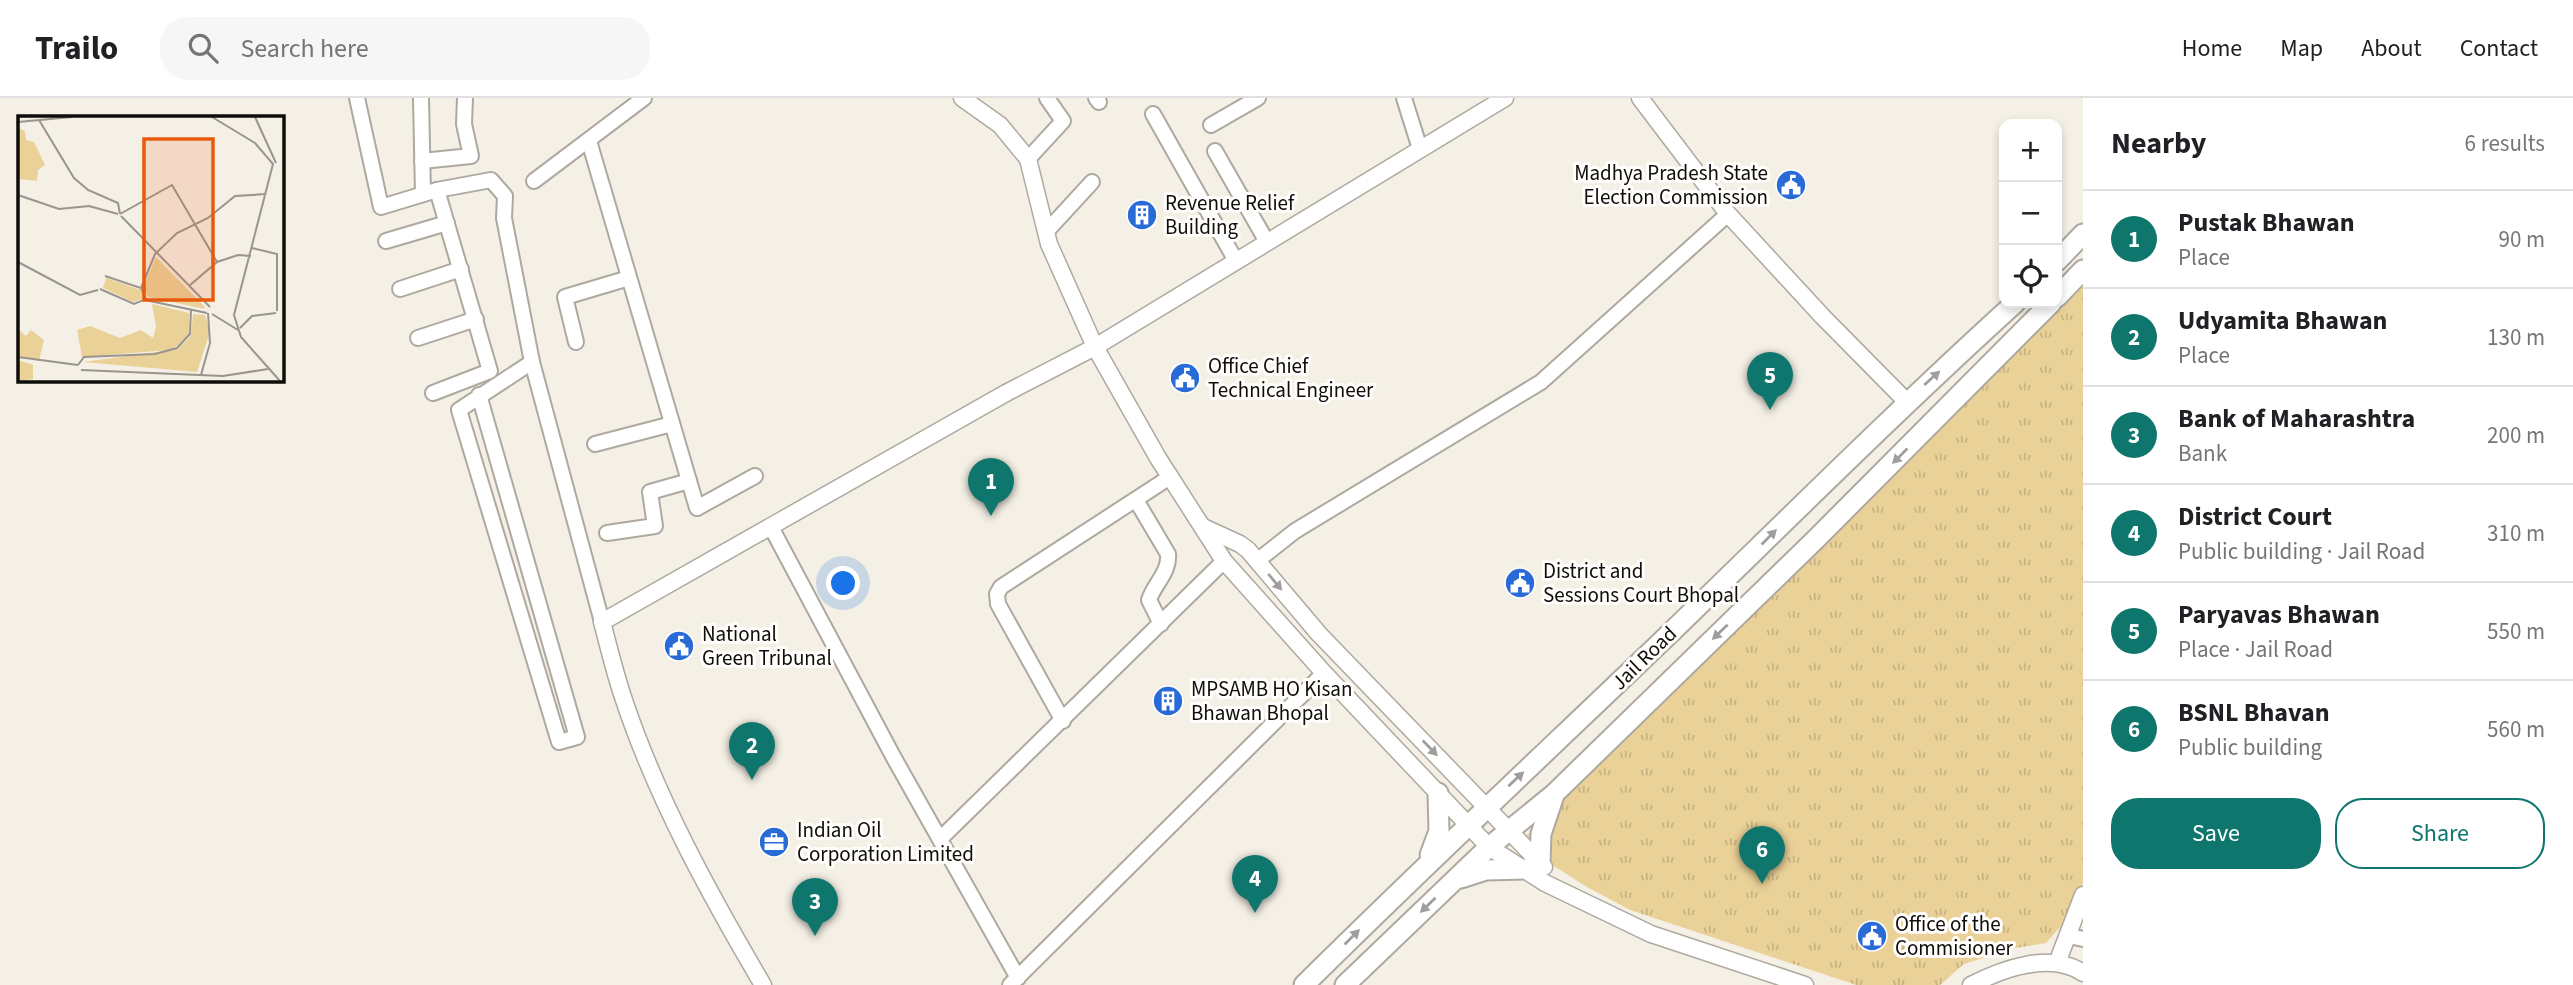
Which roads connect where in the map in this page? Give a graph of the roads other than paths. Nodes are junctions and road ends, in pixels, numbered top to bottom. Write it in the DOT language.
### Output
graph roads {
  1 [pos="356,98"];
  2 [pos="421,98"];
  3 [pos="465,98"];
  4 [pos="644,98"];
  5 [pos="962,98"];
  6 [pos="1047,98"];
  7 [pos="1258,98"];
  8 [pos="1404,98"];
  9 [pos="1505,98"];
  10 [pos="1640,98"];
  11 [pos="1153,114"];
  12 [pos="1211,125"];
  13 [pos="589,141"];
  14 [pos="1419,149"];
  15 [pos="1215,151"];
  16 [pos="1028,159"];
  17 [pos="422,162"];
  18 [pos="534,181"];
  19 [pos="1091,181"];
  20 [pos="430,192"];
  21 [pos="1728,214"];
  22 [pos="447,223"];
  23 [pos="1046,232"];
  24 [pos="2083,234"];
  25 [pos="386,241"];
  26 [pos="1267,242"];
  27 [pos="2062,256"];
  28 [pos="1236,261"];
  29 [pos="461,269"];
  30 [pos="2083,270"];
  31 [pos="629,278"];
  32 [pos="400,289"];
  33 [pos="2062,292"];
  34 [pos="2010,308"];
  35 [pos="2046,308"];
  36 [pos="476,319"];
  37 [pos="418,338"];
  38 [pos="576,342"];
  39 [pos="1095,347"];
  40 [pos="532,362"];
  41 [pos="433,393"];
  42 [pos="479,395"];
  43 [pos="1907,402"];
  44 [pos="672,424"];
  45 [pos="595,444"];
  46 [pos="755,476"];
  47 [pos="1170,477"];
  48 [pos="689,481"];
  49 [pos="1136,500"];
  50 [pos="771,527"];
  51 [pos="1202,527"];
  52 [pos="607,533"];
  53 [pos="1224,561"];
  54 [pos="1257,561"];
  55 [pos="602,622"];
  56 [pos="1161,624"];
  57 [pos="1324,673"];
  58 [pos="1063,721"];
  59 [pos="1438,793"];
  60 [pos="1554,794"];
  61 [pos="1487,806"];
  62 [pos="1467,824"];
  63 [pos="1509,830"];
  64 [pos="940,839"];
  65 [pos="1489,847"];
  66 [pos="1427,862"];
  67 [pos="1532,866"];
  68 [pos="1454,880"];
  69 [pos="2083,895"];
  70 [pos="2076,937"];
  71 [pos="2057,963"];
  72 [pos="2083,973"];
  73 [pos="1014,981"];
  74 [pos="763,985"];
  75 [pos="1304,985"];
  76 [pos="1345,985"];
  77 [pos="1805,985"];
  78 [pos="1971,985"];
  1 -- 20 [label="street"];
  2 -- 17 [label="street"];
  3 -- 17 [label="street"];
  4 -- 13 [label="street"];
  5 -- 16 [label="street"];
  6 -- 16 [label="street"];
  7 -- 12 [label="street"];
  8 -- 14 [label="street"];
  9 -- 14 [label="street"];
  10 -- 21 [label="street"];
  11 -- 28 [label="street"];
  13 -- 18 [label="street"];
  13 -- 31 [label="street"];
  14 -- 26 [label="street"];
  15 -- 26 [label="street"];
  16 -- 23 [label="street"];
  17 -- 20 [label="street"];
  19 -- 23 [label="street"];
  20 -- 22 [label="street"];
  20 -- 40 [label="street"];
  21 -- 43 [label="street"];
  21 -- 54 [label="street"];
  22 -- 25 [label="street"];
  22 -- 29 [label="street"];
  23 -- 39 [label="street"];
  24 -- 27 [label="main road"];
  26 -- 28 [label="street"];
  28 -- 39 [label="street"];
  29 -- 32 [label="street"];
  29 -- 36 [label="street"];
  30 -- 33 [label="main road"];
  31 -- 38 [label="street"];
  31 -- 44 [label="street"];
  43 -- 34 [label="main road, Jail Road, one-way"];
  35 -- 60 [label="main road, Jail Road, one-way"];
  36 -- 37 [label="street"];
  36 -- 41 [label="street"];
  39 -- 47 [label="street"];
  39 -- 50 [label="street"];
  40 -- 42 [label="street"];
  40 -- 55 [label="street"];
  42 -- 42 [label="street"];
  61 -- 43 [label="main road, Jail Road, one-way"];
  44 -- 45 [label="street"];
  44 -- 48 [label="street"];
  46 -- 48 [label="street"];
  47 -- 49 [label="street"];
  47 -- 51 [label="street"];
  48 -- 52 [label="street"];
  49 -- 56 [label="street"];
  49 -- 58 [label="street"];
  50 -- 55 [label="street"];
  50 -- 64 [label="street"];
  51 -- 53 [label="street"];
  51 -- 54 [label="street"];
  53 -- 56 [label="street"];
  53 -- 57 [label="street"];
  54 -- 61 [label="street, one-way"];
  55 -- 74 [label="street"];
  56 -- 58 [label="street"];
  57 -- 59 [label="street"];
  57 -- 73 [label="street"];
  58 -- 64 [label="street"];
  59 -- 62 [label="street"];
  59 -- 66 [label="main road"];
  60 -- 63 [label="main road, Jail Road"];
  60 -- 67 [label="main road"];
  61 -- 62 [label="main road, Jail Road"];
  61 -- 63 [label="street"];
  62 -- 65 [label="street"];
  62 -- 66 [label="main road, Jail Road"];
  63 -- 65 [label="main road, Jail Road"];
  63 -- 67 [label="street"];
  64 -- 73 [label="street"];
  65 -- 67 [label="street"];
  65 -- 68 [label="main road, Jail Road"];
  75 -- 66 [label="main road, Jail Road, one-way"];
  67 -- 68 [label="main road"];
  67 -- 77 [label="street"];
  68 -- 76 [label="main road, Jail Road, one-way"];
  69 -- 70 [label="street"];
  70 -- 71 [label="street"];
  71 -- 72 [label="street"];
  71 -- 78 [label="street"];
}
